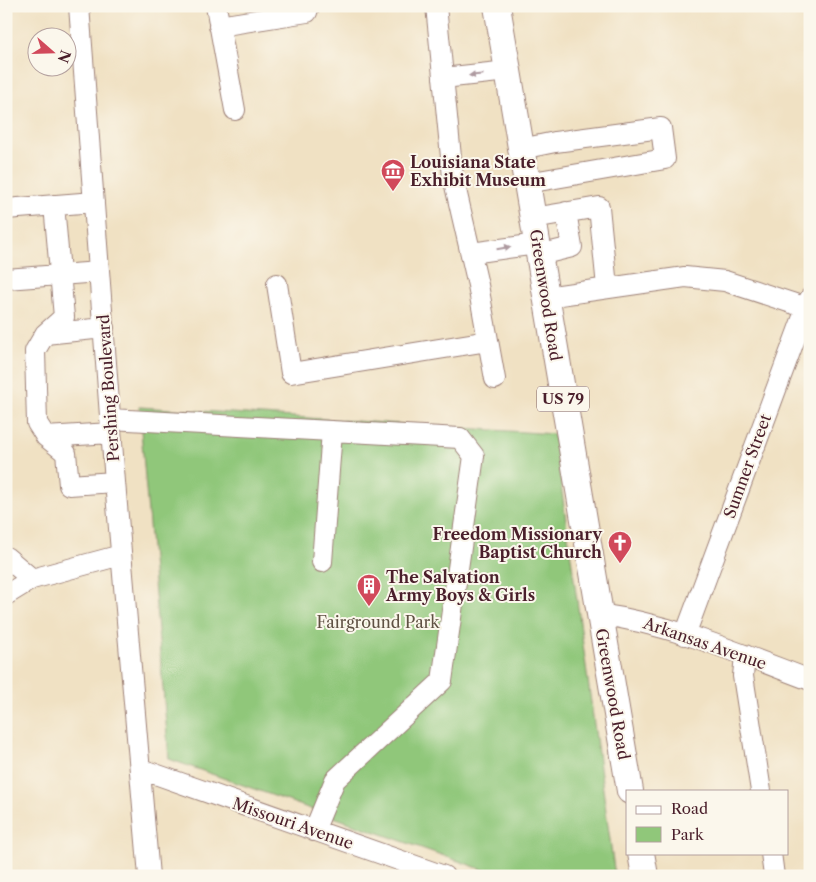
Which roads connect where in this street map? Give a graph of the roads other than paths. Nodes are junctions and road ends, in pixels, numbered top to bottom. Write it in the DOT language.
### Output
graph roads {
  1 [pos="79,6"];
  2 [pos="216,6"];
  3 [pos="309,6"];
  4 [pos="436,6"];
  5 [pos="497,6"];
  6 [pos="219,26"];
  7 [pos="508,71"];
  8 [pos="443,78"];
  9 [pos="235,110"];
  10 [pos="521,148"];
  11 [pos="527,183"];
  12 [pos="94,202"];
  13 [pos="54,205"];
  14 [pos="6,209"];
  15 [pos="566,212"];
  16 [pos="533,218"];
  17 [pos="603,243"];
  18 [pos="572,247"];
  19 [pos="538,249"];
  20 [pos="471,253"];
  21 [pos="99,272"];
  22 [pos="61,275"];
  23 [pos="6,279"];
  24 [pos="277,284"];
  25 [pos="607,287"];
  26 [pos="546,297"];
  27 [pos="808,305"];
  28 [pos="104,328"];
  29 [pos="46,334"];
  30 [pos="488,341"];
  31 [pos="494,379"];
  32 [pos="111,426"];
  33 [pos="332,431"];
  34 [pos="46,437"];
  35 [pos="115,482"];
  36 [pos="121,555"];
  37 [pos="6,557"];
  38 [pos="322,562"];
  39 [pos="32,579"];
  40 [pos="6,595"];
  41 [pos="598,614"];
  42 [pos="685,635"];
  43 [pos="745,655"];
  44 [pos="810,680"];
  45 [pos="141,769"];
  46 [pos="630,790"];
  47 [pos="761,790"];
  48 [pos="314,831"];
  49 [pos="641,854"];
  50 [pos="771,854"];
  51 [pos="411,870"];
  52 [pos="150,876"];
  53 [pos="444,876"];
  54 [pos="645,876"];
  55 [pos="774,876"];
  1 -- 12 [label="street, Pershing Boulevard"];
  2 -- 6 [label="street"];
  3 -- 6 [label="street"];
  4 -- 8 [label="street"];
  5 -- 7 [label="main road, Greenwood Road / US 79"];
  6 -- 9 [label="street"];
  7 -- 8 [label="street, one-way"];
  7 -- 10 [label="main road, Greenwood Road / US 79"];
  8 -- 20 [label="street"];
  10 -- 11 [label="main road, Greenwood Road / US 79"];
  10 -- 11 [label="street"];
  11 -- 16 [label="main road, Greenwood Road / US 79"];
  12 -- 13 [label="street"];
  12 -- 21 [label="street, Pershing Boulevard"];
  13 -- 14 [label="street"];
  13 -- 22 [label="street"];
  15 -- 16 [label="street"];
  15 -- 17 [label="street"];
  15 -- 18 [label="street"];
  16 -- 19 [label="main road, Greenwood Road / US 79"];
  17 -- 18 [label="street"];
  17 -- 25 [label="street"];
  18 -- 19 [label="street"];
  20 -- 19 [label="street, one-way"];
  19 -- 26 [label="main road, Greenwood Road / US 79"];
  20 -- 30 [label="street"];
  21 -- 22 [label="street"];
  21 -- 28 [label="street, Pershing Boulevard"];
  22 -- 23 [label="street"];
  22 -- 29 [label="street"];
  24 -- 30 [label="street"];
  25 -- 26 [label="street"];
  25 -- 27 [label="street"];
  26 -- 41 [label="main road, Greenwood Road / US 79"];
  27 -- 42 [label="street, Sumner Street"];
  28 -- 29 [label="street"];
  28 -- 32 [label="street, Pershing Boulevard"];
  29 -- 34 [label="street"];
  30 -- 31 [label="street"];
  32 -- 33 [label="street"];
  32 -- 34 [label="street"];
  32 -- 35 [label="street, Pershing Boulevard"];
  33 -- 38 [label="street"];
  33 -- 48 [label="street"];
  34 -- 35 [label="street"];
  35 -- 36 [label="street, Pershing Boulevard"];
  36 -- 39 [label="street"];
  36 -- 45 [label="street, Pershing Boulevard"];
  37 -- 39 [label="street"];
  39 -- 40 [label="street"];
  41 -- 42 [label="street, Arkansas Avenue"];
  41 -- 46 [label="main road, Greenwood Road / US 79"];
  42 -- 43 [label="street, Arkansas Avenue"];
  43 -- 44 [label="street, Arkansas Avenue"];
  43 -- 47 [label="street"];
  45 -- 48 [label="street, Missouri Avenue"];
  45 -- 52 [label="street, Pershing Boulevard"];
  48 -- 51 [label="street, Missouri Avenue"];
  49 -- 54 [label="main road"];
  50 -- 55 [label="street"];
  51 -- 53 [label="street, Missouri Avenue"];
}
